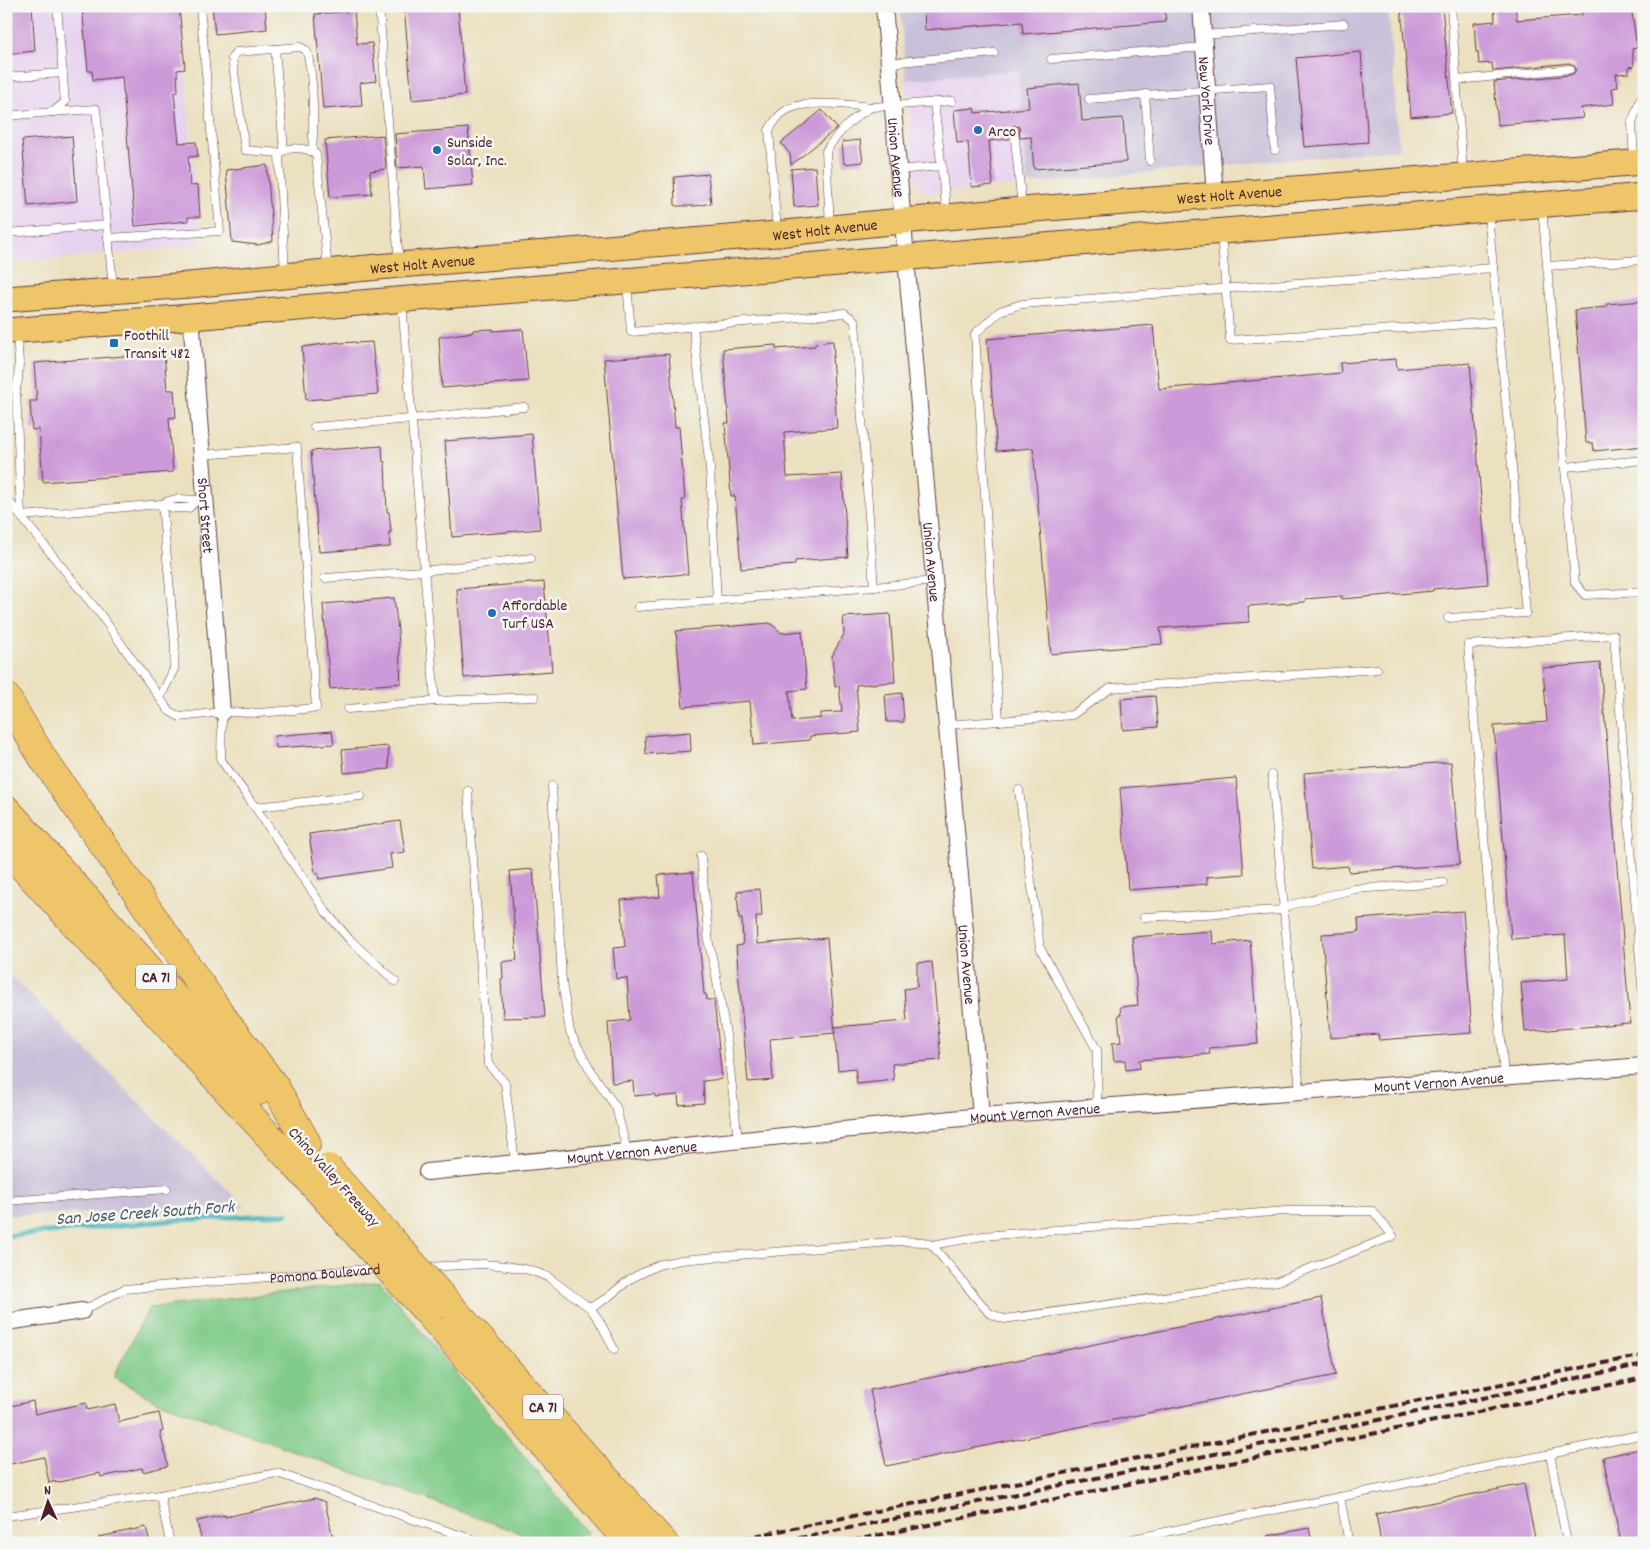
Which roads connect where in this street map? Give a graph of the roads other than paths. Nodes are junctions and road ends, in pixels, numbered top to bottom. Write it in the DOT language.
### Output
graph roads {
  1 [pos="57,6"];
  2 [pos="200,6"];
  3 [pos="379,6"];
  4 [pos="884,6"];
  5 [pos="1200,6"];
  6 [pos="1451,6"];
  7 [pos="1344,24"];
  8 [pos="1203,41"];
  9 [pos="275,49"];
  10 [pos="994,53"];
  11 [pos="1051,59"];
  12 [pos="889,63"];
  13 [pos="1570,69"];
  14 [pos="63,73"];
  15 [pos="6,77"];
  16 [pos="1457,80"];
  17 [pos="1207,90"];
  18 [pos="1644,91"];
  19 [pos="1145,94"];
  20 [pos="1089,99"];
  21 [pos="952,101"];
  22 [pos="934,102"];
  23 [pos="893,105"];
  24 [pos="872,107"];
  25 [pos="51,112"];
  26 [pos="6,116"];
  27 [pos="1014,130"];
  28 [pos="1276,150"];
  29 [pos="312,151"];
  30 [pos="282,152"];
  31 [pos="1150,162"];
  32 [pos="1639,162"];
  33 [pos="942,166"];
  34 [pos="898,170"];
  35 [pos="1463,176"];
  36 [pos="1215,195"];
  37 [pos="1644,196"];
  38 [pos="1542,204"];
  39 [pos="1487,209"];
  40 [pos="1022,210"];
  41 [pos="6,212"];
  42 [pos="947,217"];
  43 [pos="902,221"];
  44 [pos="107,225"];
  45 [pos="830,228"];
  46 [pos="1221,231"];
  47 [pos="7,233"];
  48 [pos="777,234"];
  49 [pos="108,238"];
  50 [pos="906,258"];
  51 [pos="1644,260"];
  52 [pos="399,265"];
  53 [pos="1547,266"];
  54 [pos="1493,268"];
  55 [pos="328,271"];
  56 [pos="285,275"];
  57 [pos="627,281"];
  58 [pos="1225,288"];
  59 [pos="113,291"];
  60 [pos="6,299"];
  61 [pos="402,300"];
  62 [pos="244,313"];
  63 [pos="191,318"];
  64 [pos="1498,322"];
  65 [pos="693,326"];
  66 [pos="11,331"];
  67 [pos="6,388"];
  68 [pos="16,388"];
  69 [pos="524,407"];
  70 [pos="411,419"];
  71 [pos="314,427"];
  72 [pos="202,455"];
  73 [pos="1644,460"];
  74 [pos="1565,467"];
  75 [pos="6,498"];
  76 [pos="200,500"];
  77 [pos="162,504"];
  78 [pos="21,516"];
  79 [pos="531,558"];
  80 [pos="423,571"];
  81 [pos="325,578"];
  82 [pos="934,581"];
  83 [pos="874,587"];
  84 [pos="1644,592"];
  85 [pos="717,600"];
  86 [pos="638,608"];
  87 [pos="1448,618"];
  88 [pos="1377,669"];
  89 [pos="6,697"];
  90 [pos="535,697"];
  91 [pos="160,698"];
  92 [pos="435,701"];
  93 [pos="348,710"];
  94 [pos="222,712"];
  95 [pos="999,721"];
  96 [pos="947,725"];
  97 [pos="1272,775"];
  98 [pos="552,786"];
  99 [pos="468,790"];
  100 [pos="1019,790"];
  101 [pos="361,796"];
  102 [pos="255,807"];
  103 [pos="6,809"];
  104 [pos="6,849"];
  105 [pos="701,856"];
  106 [pos="6,873"];
  107 [pos="1443,883"];
  108 [pos="1284,908"];
  109 [pos="1144,917"];
  110 [pos="126,979"];
  111 [pos="395,981"];
  112 [pos="1644,1010"];
  113 [pos="1644,1066"];
  114 [pos="1504,1076"];
  115 [pos="1300,1092"];
  116 [pos="1097,1107"];
  117 [pos="981,1116"];
  118 [pos="738,1140"];
  119 [pos="307,1143"];
  120 [pos="627,1151"];
  121 [pos="515,1163"];
  122 [pos="427,1172"];
  123 [pos="167,1189"];
  124 [pos="6,1200"];
  125 [pos="932,1245"];
  126 [pos="590,1308"];
  127 [pos="82,1311"];
  128 [pos="441,1311"];
  129 [pos="6,1322"];
  130 [pos="614,1349"];
  131 [pos="1644,1434"];
  132 [pos="1550,1454"];
  133 [pos="160,1495"];
  134 [pos="1340,1497"];
  135 [pos="6,1516"];
  136 [pos="474,1540"];
  137 [pos="170,1543"];
  138 [pos="629,1543"];
  139 [pos="664,1543"];
  140 [pos="1113,1543"];
  141 [pos="1349,1543"];
  142 [pos="1567,1543"];
  1 -- 14 [label="lane"];
  2 -- 49 [label="lane"];
  3 -- 52 [label="lane"];
  4 -- 12 [label="street, Union Avenue"];
  5 -- 8 [label="street, New York Drive"];
  6 -- 16 [label="lane"];
  7 -- 8 [label="lane"];
  8 -- 11 [label="lane"];
  8 -- 17 [label="street, New York Drive"];
  9 -- 29 [label="lane"];
  9 -- 30 [label="lane"];
  9 -- 30 [label="lane"];
  10 -- 12 [label="lane"];
  12 -- 23 [label="street, Union Avenue"];
  13 -- 16 [label="lane"];
  14 -- 15 [label="lane"];
  14 -- 25 [label="lane"];
  16 -- 35 [label="lane"];
  17 -- 19 [label="lane"];
  17 -- 28 [label="lane"];
  17 -- 36 [label="street, New York Drive"];
  18 -- 32 [label="lane"];
  19 -- 20 [label="lane"];
  19 -- 31 [label="lane"];
  21 -- 22 [label="lane"];
  22 -- 23 [label="lane"];
  22 -- 33 [label="lane"];
  23 -- 24 [label="lane"];
  23 -- 34 [label="street, Union Avenue"];
  24 -- 45 [label="lane"];
  24 -- 48 [label="lane"];
  25 -- 26 [label="lane"];
  25 -- 44 [label="lane"];
  27 -- 40 [label="lane"];
  29 -- 30 [label="lane"];
  29 -- 55 [label="lane"];
  30 -- 56 [label="lane"];
  32 -- 35 [label="main road, West Holt Avenue"];
  33 -- 34 [label="lane"];
  33 -- 42 [label="lane"];
  34 -- 43 [label="street, Union Avenue"];
  35 -- 36 [label="main road, West Holt Avenue"];
  36 -- 40 [label="main road, West Holt Avenue"];
  37 -- 38 [label="main road"];
  38 -- 39 [label="main road"];
  38 -- 53 [label="lane"];
  39 -- 46 [label="main road"];
  39 -- 54 [label="lane"];
  40 -- 42 [label="main road, West Holt Avenue"];
  41 -- 47 [label="lane"];
  42 -- 43 [label="main road, West Holt Avenue"];
  43 -- 45 [label="main road, West Holt Avenue"];
  43 -- 50 [label="street, Union Avenue"];
  44 -- 47 [label="lane"];
  44 -- 49 [label="lane"];
  45 -- 48 [label="main road, West Holt Avenue"];
  46 -- 50 [label="main road"];
  46 -- 58 [label="lane"];
  48 -- 52 [label="main road, West Holt Avenue"];
  49 -- 59 [label="lane"];
  50 -- 57 [label="main road"];
  50 -- 82 [label="street, Union Avenue"];
  51 -- 53 [label="lane"];
  52 -- 55 [label="main road, West Holt Avenue"];
  52 -- 62 [label="main road"];
  53 -- 74 [label="lane"];
  54 -- 58 [label="lane"];
  54 -- 64 [label="lane"];
  55 -- 56 [label="main road, West Holt Avenue"];
  56 -- 59 [label="main road, West Holt Avenue"];
  57 -- 61 [label="main road"];
  57 -- 65 [label="lane"];
  58 -- 64 [label="lane"];
  58 -- 95 [label="lane"];
  59 -- 60 [label="main road, West Holt Avenue"];
  61 -- 62 [label="main road"];
  61 -- 70 [label="lane"];
  62 -- 63 [label="main road"];
  63 -- 66 [label="main road"];
  63 -- 72 [label="street, Short Street"];
  64 -- 87 [label="lane"];
  65 -- 83 [label="lane"];
  65 -- 85 [label="lane"];
  66 -- 68 [label="lane"];
  67 -- 68 [label="lane"];
  68 -- 78 [label="lane"];
  69 -- 70 [label="lane"];
  70 -- 71 [label="lane"];
  70 -- 80 [label="lane"];
  72 -- 76 [label="street, Short Street"];
  72 -- 94 [label="lane"];
  73 -- 74 [label="lane"];
  74 -- 84 [label="lane"];
  75 -- 78 [label="lane"];
  76 -- 77 [label="lane"];
  76 -- 94 [label="street, Short Street"];
  77 -- 78 [label="lane"];
  77 -- 91 [label="lane"];
  78 -- 91 [label="lane"];
  79 -- 80 [label="lane"];
  80 -- 81 [label="lane"];
  80 -- 92 [label="lane"];
  82 -- 83 [label="lane"];
  82 -- 96 [label="street, Union Avenue"];
  83 -- 85 [label="lane"];
  85 -- 86 [label="lane"];
  88 -- 95 [label="lane"];
  89 -- 119 [label="highway"];
  90 -- 92 [label="lane"];
  91 -- 94 [label="lane"];
  92 -- 93 [label="lane"];
  94 -- 102 [label="lane"];
  95 -- 96 [label="lane"];
  96 -- 117 [label="street, Union Avenue"];
  97 -- 108 [label="lane"];
  98 -- 120 [label="lane"];
  99 -- 121 [label="lane"];
  100 -- 116 [label="lane"];
  101 -- 102 [label="lane"];
  102 -- 111 [label="lane"];
  103 -- 119 [label="highway, Chino Valley Freeway / CA 71"];
  104 -- 110 [label="highway, Chino Valley Freeway / CA 71"];
  105 -- 118 [label="lane"];
  106 -- 110 [label="highway"];
  107 -- 108 [label="lane"];
  108 -- 109 [label="lane"];
  108 -- 115 [label="lane"];
  110 -- 128 [label="highway, Chino Valley Freeway / CA 71, bridge"];
  112 -- 114 [label="lane"];
  113 -- 114 [label="street, Mount Vernon Avenue"];
  114 -- 115 [label="street, Mount Vernon Avenue"];
  115 -- 116 [label="street, Mount Vernon Avenue"];
  116 -- 117 [label="street, Mount Vernon Avenue"];
  117 -- 118 [label="street, Mount Vernon Avenue"];
  118 -- 120 [label="street, Mount Vernon Avenue"];
  119 -- 128 [label="highway, Chino Valley Freeway / CA 71, bridge"];
  120 -- 121 [label="street, Mount Vernon Avenue"];
  121 -- 122 [label="street, Mount Vernon Avenue"];
  123 -- 124 [label="lane"];
  125 -- 125 [label="lane"];
  125 -- 126 [label="lane"];
  126 -- 127 [label="lane, Pomona Boulevard"];
  126 -- 130 [label="lane, Pomona Boulevard"];
  127 -- 129 [label="street, Pomona Boulevard"];
  128 -- 138 [label="highway, Chino Valley Freeway / CA 71"];
  128 -- 139 [label="highway, Chino Valley Freeway / CA 71"];
  131 -- 132 [label="lane"];
  132 -- 134 [label="lane"];
  132 -- 142 [label="lane"];
  133 -- 135 [label="lane"];
  133 -- 136 [label="lane"];
  133 -- 137 [label="lane"];
  134 -- 140 [label="lane"];
  134 -- 141 [label="lane"];
}
